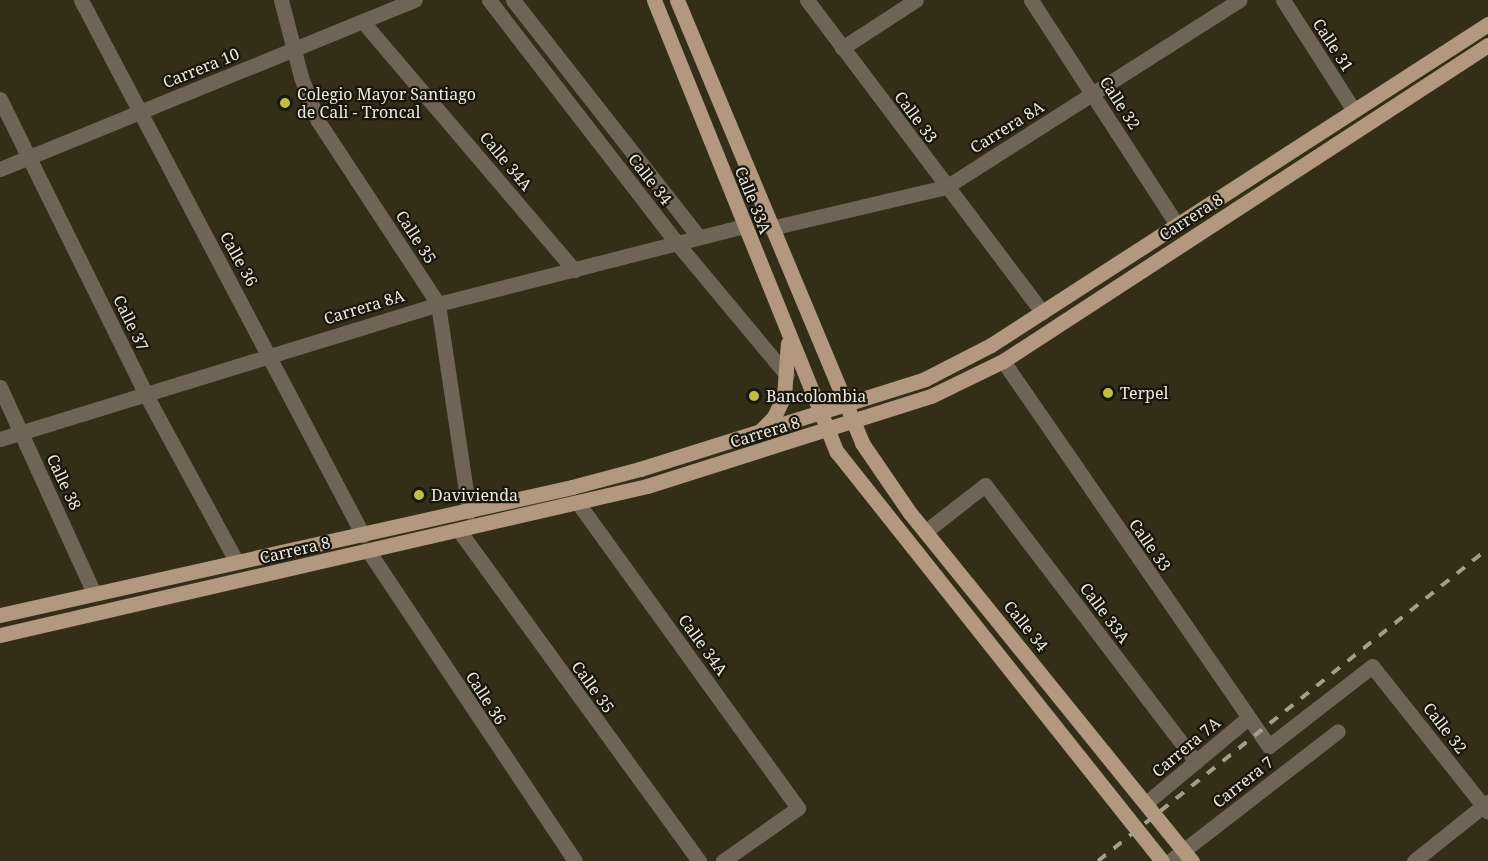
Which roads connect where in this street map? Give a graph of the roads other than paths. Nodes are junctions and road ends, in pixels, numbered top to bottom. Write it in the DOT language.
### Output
graph roads {
  1 [pos="81,0"];
  2 [pos="281,0"];
  3 [pos="415,0"];
  4 [pos="489,0"];
  5 [pos="513,0"];
  6 [pos="654,0"];
  7 [pos="678,0"];
  8 [pos="807,0"];
  9 [pos="916,0"];
  10 [pos="1031,0"];
  11 [pos="1240,0"];
  12 [pos="1283,0"];
  13 [pos="363,22"];
  14 [pos="1488,24"];
  15 [pos="1488,45"];
  16 [pos="842,48"];
  17 [pos="296,49"];
  18 [pos="569,75"];
  19 [pos="554,86"];
  20 [pos="1093,94"];
  21 [pos="0,99"];
  22 [pos="1353,109"];
  23 [pos="139,113"];
  24 [pos="29,157"];
  25 [pos="0,169"];
  26 [pos="946,187"];
  27 [pos="1177,225"];
  28 [pos="743,226"];
  29 [pos="771,228"];
  30 [pos="698,236"];
  31 [pos="676,242"];
  32 [pos="574,270"];
  33 [pos="765,279"];
  34 [pos="438,304"];
  35 [pos="1042,312"];
  36 [pos="788,333"];
  37 [pos="270,354"];
  38 [pos="1004,361"];
  39 [pos="787,375"];
  40 [pos="0,387"];
  41 [pos="146,395"];
  42 [pos="844,405"];
  43 [pos="825,411"];
  44 [pos="852,423"];
  45 [pos="829,431"];
  46 [pos="22,432"];
  47 [pos="758,433"];
  48 [pos="0,439"];
  49 [pos="578,503"];
  50 [pos="469,512"];
  51 [pos="926,531"];
  52 [pos="460,532"];
  53 [pos="363,535"];
  54 [pos="369,552"];
  55 [pos="235,560"];
  56 [pos="94,592"];
  57 [pos="0,615"];
  58 [pos="0,635"];
  59 [pos="1012,638"];
  60 [pos="995,651"];
  61 [pos="1248,718"];
  62 [pos="1338,731"];
  63 [pos="1270,747"];
  64 [pos="1196,762"];
  65 [pos="1146,803"];
  66 [pos="1486,807"];
  67 [pos="1188,856"];
  68 [pos="575,861"];
  69 [pos="699,861"];
  70 [pos="723,861"];
  71 [pos="1162,861"];
  72 [pos="1170,861"];
  73 [pos="1414,861"];
  1 -- 23 [label="street, Calle 36"];
  2 -- 17 [label="street, Calle 35"];
  3 -- 13 [label="street, Carrera 10"];
  4 -- 19 [label="street, Calle 34"];
  5 -- 18 [label="street, Calle 34"];
  6 -- 28 [label="main road, Calle 33A"];
  7 -- 29 [label="main road, Calle 33A"];
  8 -- 16 [label="street, Calle 33"];
  9 -- 16 [label="street"];
  10 -- 20 [label="street, Calle 32"];
  11 -- 20 [label="street, Carrera 8A"];
  12 -- 22 [label="street, Calle 31"];
  13 -- 17 [label="street, Carrera 10"];
  13 -- 32 [label="street, Calle 34A"];
  14 -- 22 [label="main road, Carrera 8"];
  15 -- 38 [label="main road, Carrera 8"];
  16 -- 26 [label="street, Calle 33"];
  17 -- 23 [label="street, Carrera 10"];
  17 -- 34 [label="street, Calle 35"];
  18 -- 19 [label="street"];
  18 -- 30 [label="street, Calle 34"];
  19 -- 31 [label="street, Calle 34"];
  20 -- 26 [label="street, Carrera 8A"];
  20 -- 27 [label="street, Calle 32"];
  21 -- 24 [label="street, Calle 37"];
  22 -- 27 [label="main road, Carrera 8"];
  23 -- 24 [label="street, Carrera 10"];
  23 -- 37 [label="street, Calle 36"];
  24 -- 25 [label="street, Carrera 10"];
  24 -- 41 [label="street, Calle 37"];
  26 -- 29 [label="street, Carrera 8A"];
  26 -- 35 [label="street, Calle 33"];
  27 -- 35 [label="main road, Carrera 8"];
  28 -- 30 [label="street, Carrera 8A"];
  28 -- 33 [label="main road, Calle 33A"];
  29 -- 42 [label="main road, Calle 33A"];
  30 -- 31 [label="street, Carrera 8A"];
  31 -- 32 [label="street, Carrera 8A"];
  31 -- 39 [label="street, Calle 34"];
  32 -- 34 [label="street, Carrera 8A"];
  33 -- 36 [label="main road, Calle 33A"];
  33 -- 43 [label="main road"];
  34 -- 37 [label="street, Carrera 8A"];
  34 -- 50 [label="street, Calle 35"];
  35 -- 42 [label="main road, Carrera 8"];
  36 -- 39 [label="main road"];
  36 -- 43 [label="main road, Calle 33A"];
  37 -- 41 [label="street, Carrera 8A"];
  37 -- 53 [label="street, Calle 36"];
  38 -- 44 [label="main road, Carrera 8"];
  38 -- 61 [label="street, Calle 33"];
  39 -- 47 [label="main road"];
  40 -- 46 [label="street, Calle 38"];
  41 -- 46 [label="street, Carrera 8A"];
  41 -- 55 [label="street, Calle 37"];
  42 -- 43 [label="main road, Carrera 8"];
  42 -- 44 [label="main road, Calle 34"];
  43 -- 44 [label="main road"];
  43 -- 45 [label="main road"];
  43 -- 47 [label="main road, Carrera 8"];
  44 -- 45 [label="main road, Carrera 8"];
  44 -- 51 [label="main road, Calle 34"];
  45 -- 49 [label="main road, Carrera 8"];
  45 -- 60 [label="main road"];
  46 -- 48 [label="street, Carrera 8A"];
  46 -- 56 [label="street, Calle 38"];
  47 -- 50 [label="main road, Carrera 8"];
  49 -- 52 [label="main road, Carrera 8"];
  49 -- 70 [label="street, Calle 34A"];
  50 -- 53 [label="main road, Carrera 8"];
  51 -- 59 [label="main road, Calle 34"];
  51 -- 64 [label="street, Calle 33A"];
  52 -- 54 [label="main road, Carrera 8"];
  52 -- 69 [label="street, Calle 35"];
  53 -- 55 [label="main road, Carrera 8"];
  54 -- 58 [label="main road, Carrera 8"];
  54 -- 68 [label="street, Calle 36"];
  55 -- 56 [label="main road, Carrera 8"];
  56 -- 57 [label="main road, Carrera 8"];
  59 -- 60 [label="main road"];
  59 -- 65 [label="main road, Calle 34"];
  60 -- 71 [label="main road"];
  61 -- 63 [label="street, Calle 33"];
  61 -- 64 [label="street, Carrera 7A"];
  62 -- 67 [label="street, Carrera 7"];
  63 -- 66 [label="street, Calle 32"];
  64 -- 65 [label="street, Carrera 7A"];
  65 -- 67 [label="main road, Calle 34"];
  66 -- 73 [label="street"];
  67 -- 72 [label="street, Carrera 7"];
}
